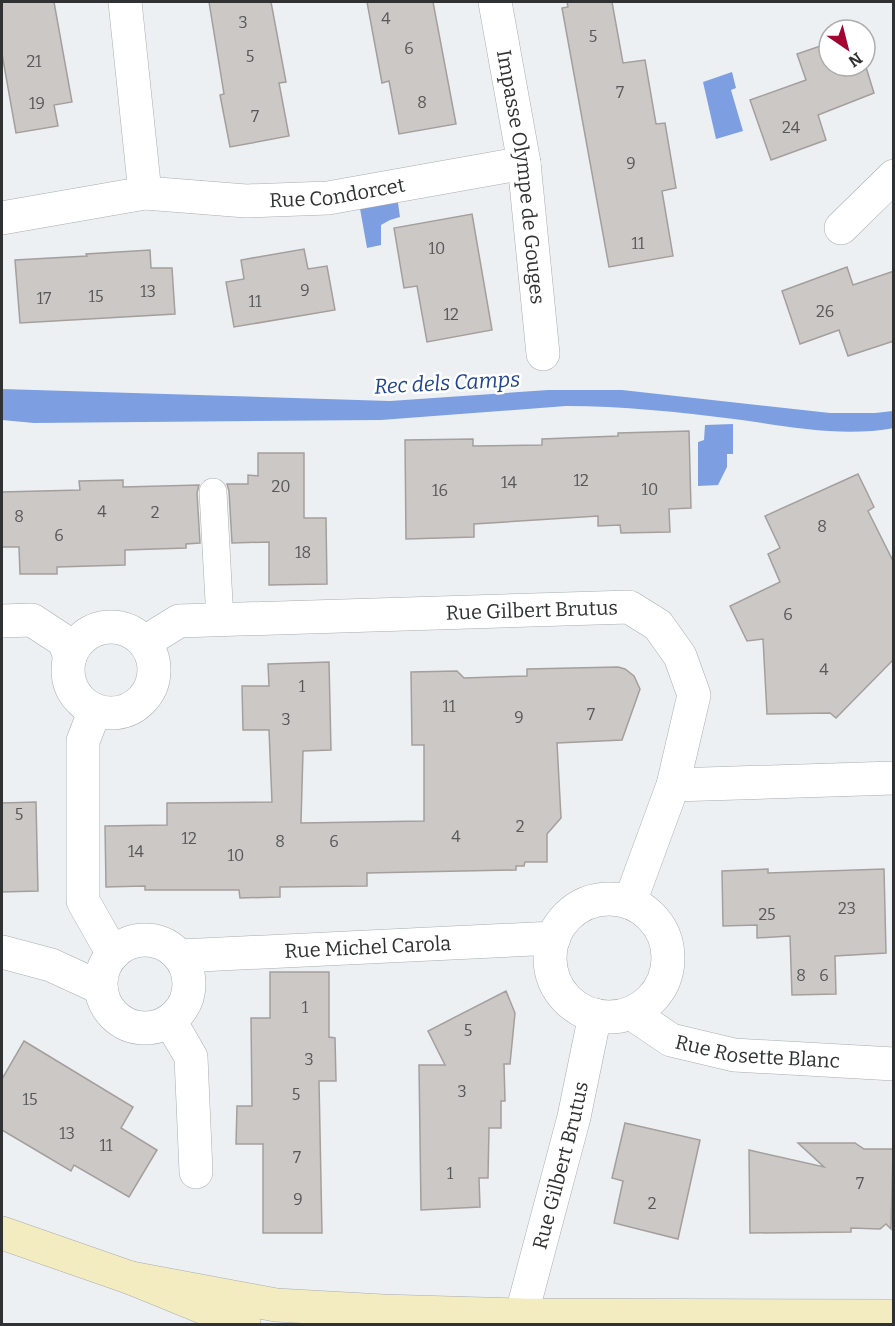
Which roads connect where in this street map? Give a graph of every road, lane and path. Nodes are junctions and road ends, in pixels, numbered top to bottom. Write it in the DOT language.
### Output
graph roads {
  1 [pos="125,2"];
  2 [pos="495,2"];
  3 [pos="524,163"];
  4 [pos="894,176"];
  5 [pos="145,193"];
  6 [pos="2,218"];
  7 [pos="841,228"];
  8 [pos="543,354"];
  9 [pos="213,492"];
  10 [pos="220,620"];
  11 [pos="2,621"];
  12 [pos="145,642"];
  13 [pos="70,657"];
  14 [pos="96,710"];
  15 [pos="894,778"];
  16 [pos="673,785"];
  17 [pos="630,902"];
  18 [pos="554,938"];
  19 [pos="2,952"];
  20 [pos="113,954"];
  21 [pos="180,956"];
  22 [pos="101,988"];
  23 [pos="631,1013"];
  24 [pos="595,1015"];
  25 [pos="170,1021"];
  26 [pos="894,1064"];
  27 [pos="196,1172"];
  28 [pos="2,1233"];
  29 [pos="130,1278"];
  30 [pos="894,1316"];
  31 [pos="521,1320"];
  32 [pos="244,1324"];
  1 -- 5 [label="street"];
  2 -- 3 [label="street, Impasse Olympe de Gouges"];
  3 -- 5 [label="street, Rue Condorcet"];
  3 -- 8 [label="street, Impasse Olympe de Gouges"];
  4 -- 7 [label="street"];
  5 -- 6 [label="street, Rue Condorcet"];
  9 -- 10 [label="lane"];
  10 -- 12 [label="street, Rue Gilbert Brutus"];
  10 -- 16 [label="street, Rue Gilbert Brutus"];
  11 -- 13 [label="street"];
  12 -- 13 [label="street"];
  12 -- 14 [label="street"];
  13 -- 14 [label="street"];
  14 -- 20 [label="street"];
  15 -- 16 [label="street"];
  16 -- 17 [label="street, Rue Gilbert Brutus"];
  17 -- 18 [label="street"];
  17 -- 23 [label="street"];
  18 -- 21 [label="street, Rue Michel Carola"];
  18 -- 24 [label="street"];
  19 -- 22 [label="street"];
  20 -- 21 [label="street"];
  20 -- 22 [label="street"];
  21 -- 25 [label="street"];
  22 -- 25 [label="street"];
  23 -- 24 [label="street"];
  23 -- 26 [label="street, Rue Rosette Blanc"];
  24 -- 31 [label="street, Rue Gilbert Brutus"];
  25 -- 27 [label="street"];
  28 -- 29 [label="street"];
  29 -- 31 [label="street"];
  29 -- 32 [label="street"];
  30 -- 31 [label="street"];
}
